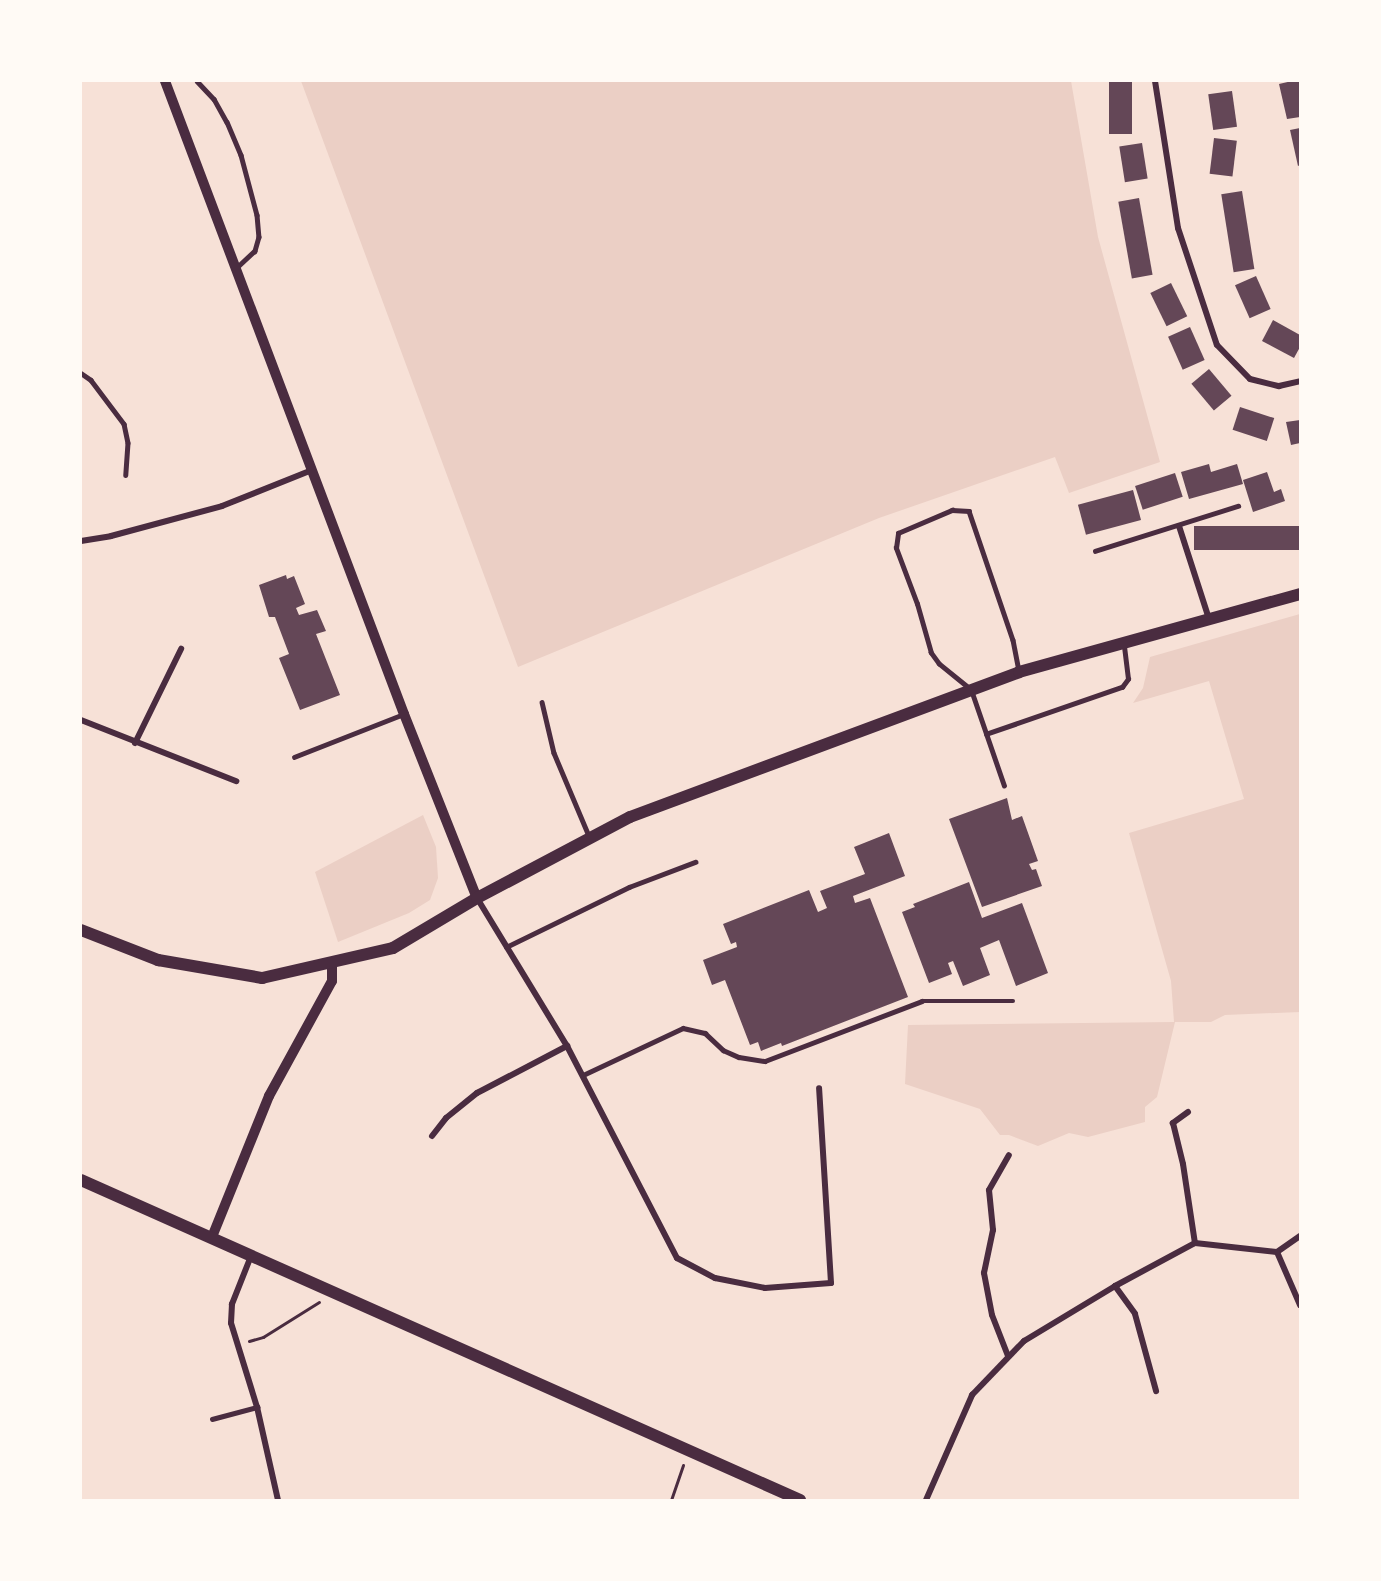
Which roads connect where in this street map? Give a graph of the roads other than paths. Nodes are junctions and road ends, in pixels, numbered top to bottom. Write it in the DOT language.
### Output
graph roads {
  1 [pos="165,81"];
  2 [pos="197,81"];
  3 [pos="1155,81"];
  4 [pos="236,269"];
  5 [pos="81,373"];
  6 [pos="1300,381"];
  7 [pos="313,470"];
  8 [pos="126,475"];
  9 [pos="1238,506"];
  10 [pos="1179,526"];
  11 [pos="81,541"];
  12 [pos="1095,551"];
  13 [pos="1300,594"];
  14 [pos="1209,620"];
  15 [pos="1124,643"];
  16 [pos="181,649"];
  17 [pos="1019,672"];
  18 [pos="970,690"];
  19 [pos="542,702"];
  20 [pos="404,714"];
  21 [pos="81,720"];
  22 [pos="986,734"];
  23 [pos="135,743"];
  24 [pos="294,757"];
  25 [pos="236,781"];
  26 [pos="1004,786"];
  27 [pos="590,838"];
  28 [pos="696,862"];
  29 [pos="477,898"];
  30 [pos="81,930"];
  31 [pos="506,947"];
  32 [pos="332,962"];
  33 [pos="1013,1001"];
  34 [pos="567,1046"];
  35 [pos="583,1075"];
  36 [pos="819,1088"];
  37 [pos="1188,1112"];
  38 [pos="432,1136"];
  39 [pos="1009,1155"];
  40 [pos="81,1180"];
  41 [pos="1300,1236"];
  42 [pos="212,1237"];
  43 [pos="1195,1244"];
  44 [pos="1277,1252"];
  45 [pos="251,1256"];
  46 [pos="1115,1286"];
  47 [pos="1300,1305"];
  48 [pos="1008,1356"];
  49 [pos="1156,1390"];
  50 [pos="257,1407"];
  51 [pos="212,1419"];
  52 [pos="278,1500"];
  53 [pos="800,1500"];
  54 [pos="926,1500"];
  1 -- 4 [label="street"];
  2 -- 4 [label="lane"];
  3 -- 6 [label="street"];
  4 -- 7 [label="street"];
  5 -- 8 [label="lane"];
  7 -- 11 [label="street"];
  7 -- 20 [label="street"];
  9 -- 10 [label="lane"];
  10 -- 12 [label="lane"];
  10 -- 14 [label="street"];
  13 -- 14 [label="main road"];
  14 -- 15 [label="main road"];
  15 -- 17 [label="main road"];
  15 -- 22 [label="lane"];
  16 -- 23 [label="street"];
  17 -- 18 [label="main road"];
  17 -- 18 [label="lane"];
  18 -- 22 [label="lane"];
  18 -- 27 [label="main road"];
  19 -- 27 [label="lane"];
  20 -- 24 [label="lane"];
  20 -- 29 [label="street"];
  21 -- 23 [label="street"];
  22 -- 26 [label="lane"];
  23 -- 25 [label="street"];
  27 -- 29 [label="main road"];
  28 -- 31 [label="lane"];
  29 -- 31 [label="street"];
  29 -- 32 [label="main road"];
  30 -- 32 [label="main road"];
  31 -- 34 [label="street"];
  32 -- 42 [label="street"];
  33 -- 35 [label="lane"];
  34 -- 35 [label="street"];
  34 -- 38 [label="street"];
  35 -- 36 [label="street"];
  37 -- 43 [label="street"];
  39 -- 48 [label="street"];
  40 -- 42 [label="main road"];
  41 -- 44 [label="street"];
  42 -- 45 [label="main road"];
  43 -- 44 [label="street"];
  43 -- 46 [label="street"];
  44 -- 47 [label="street"];
  45 -- 50 [label="street"];
  45 -- 53 [label="main road"];
  46 -- 48 [label="street"];
  46 -- 49 [label="street"];
  48 -- 54 [label="street"];
  50 -- 51 [label="lane"];
  50 -- 52 [label="street"];
}
